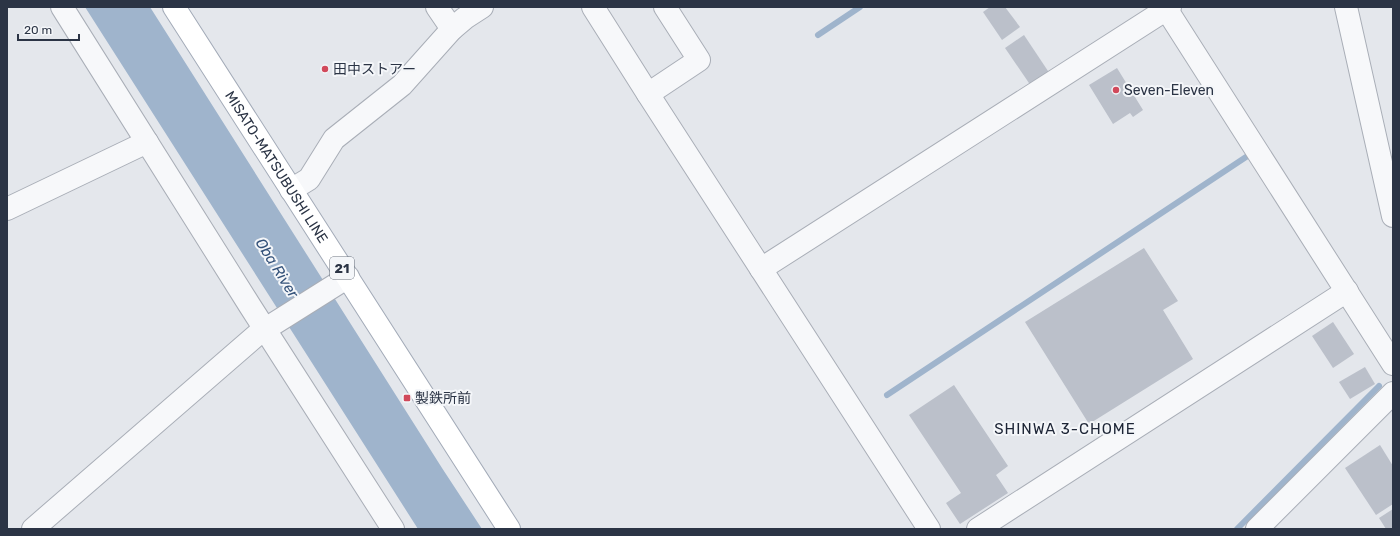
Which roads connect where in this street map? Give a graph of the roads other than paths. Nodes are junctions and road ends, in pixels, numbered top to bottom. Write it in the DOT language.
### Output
graph roads {
  1 [pos="62,7"];
  2 [pos="174,7"];
  3 [pos="437,7"];
  4 [pos="482,7"];
  5 [pos="594,7"];
  6 [pos="665,7"];
  7 [pos="1346,7"];
  8 [pos="1167,8"];
  9 [pos="452,29"];
  10 [pos="648,94"];
  11 [pos="147,142"];
  12 [pos="1386,152"];
  13 [pos="291,190"];
  14 [pos="7,209"];
  15 [pos="1393,216"];
  16 [pos="761,269"];
  17 [pos="339,282"];
  18 [pos="1346,291"];
  19 [pos="268,327"];
  20 [pos="1393,364"];
  21 [pos="1393,393"];
  22 [pos="33,529"];
  23 [pos="393,529"];
  24 [pos="509,529"];
  25 [pos="929,529"];
  26 [pos="978,529"];
  27 [pos="1256,529"];
  1 -- 11 [label="street"];
  2 -- 13 [label="main road, MISATO-MATSUBUSHI LINE / 21"];
  3 -- 9 [label="street"];
  4 -- 9 [label="street"];
  5 -- 10 [label="street"];
  6 -- 10 [label="street"];
  7 -- 12 [label="street"];
  8 -- 16 [label="street"];
  8 -- 18 [label="street"];
  9 -- 13 [label="street"];
  10 -- 16 [label="street"];
  11 -- 14 [label="street"];
  11 -- 19 [label="street"];
  12 -- 15 [label="street"];
  13 -- 17 [label="main road, MISATO-MATSUBUSHI LINE / 21"];
  16 -- 25 [label="street"];
  17 -- 19 [label="street"];
  17 -- 24 [label="main road, MISATO-MATSUBUSHI LINE / 21"];
  18 -- 20 [label="street"];
  18 -- 26 [label="street"];
  19 -- 22 [label="street"];
  19 -- 23 [label="street"];
  21 -- 27 [label="street"];
}
